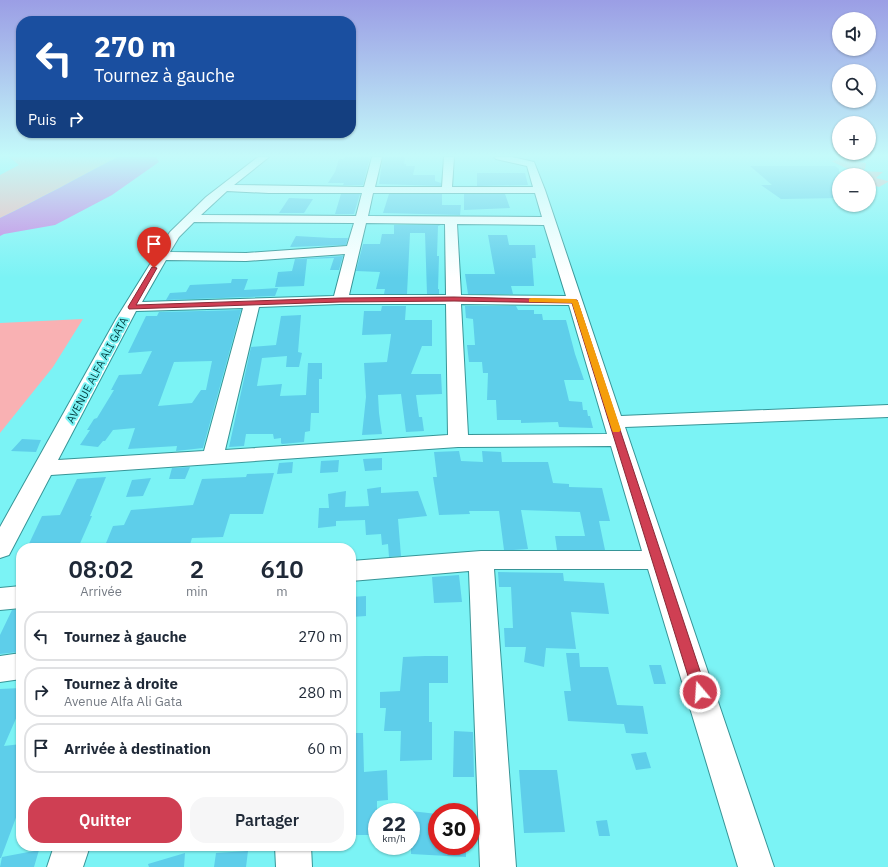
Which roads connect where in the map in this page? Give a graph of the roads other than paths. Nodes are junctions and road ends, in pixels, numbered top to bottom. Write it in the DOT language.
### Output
graph roads {
  1 [pos="212,197"];
  2 [pos="366,197"];
  3 [pos="542,197"];
  4 [pos="190,218"];
  5 [pos="361,219"];
  6 [pos="452,220"];
  7 [pos="549,221"];
  8 [pos="353,250"];
  9 [pos="162,256"];
  10 [pos="454,299"];
  11 [pos="340,300"];
  12 [pos="575,301"];
  13 [pos="252,303"];
  14 [pos="131,307"];
  15 [pos="888,411"];
  16 [pos="616,431"];
  17 [pos="458,441"];
  18 [pos="213,457"];
  19 [pos="45,468"];
  20 [pos="0,549"];
  21 [pos="481,560"];
  22 [pos="658,560"];
  23 [pos="356,571"];
  24 [pos="16,597"];
  25 [pos="0,599"];
  26 [pos="16,667"];
  27 [pos="0,669"];
  28 [pos="70,851"];
  29 [pos="292,851"];
  30 [pos="65,867"];
  31 [pos="294,867"];
  32 [pos="498,867"];
  33 [pos="756,867"];
  1 -- 4 [label="street, AVENUE ALFA ALI GATA"];
  2 -- 5 [label="street"];
  3 -- 7 [label="street"];
  4 -- 5 [label="street"];
  4 -- 9 [label="street, AVENUE ALFA ALI GATA"];
  5 -- 6 [label="street"];
  5 -- 8 [label="street"];
  6 -- 7 [label="street"];
  6 -- 10 [label="street"];
  7 -- 12 [label="street"];
  8 -- 9 [label="street"];
  8 -- 11 [label="street"];
  9 -- 14 [label="street, AVENUE ALFA ALI GATA"];
  10 -- 11 [label="street"];
  10 -- 12 [label="street"];
  10 -- 17 [label="street"];
  11 -- 13 [label="street"];
  12 -- 16 [label="street"];
  13 -- 14 [label="street"];
  13 -- 18 [label="street"];
  14 -- 19 [label="street, AVENUE ALFA ALI GATA"];
  15 -- 16 [label="street"];
  16 -- 17 [label="street"];
  16 -- 22 [label="street"];
  17 -- 18 [label="street"];
  18 -- 19 [label="street"];
  19 -- 20 [label="street, AVENUE ALFA ALI GATA"];
  21 -- 22 [label="street"];
  21 -- 23 [label="street"];
  21 -- 32 [label="street"];
  22 -- 33 [label="street"];
  24 -- 25 [label="street"];
  26 -- 27 [label="street"];
  28 -- 30 [label="street"];
  29 -- 31 [label="street"];
}
